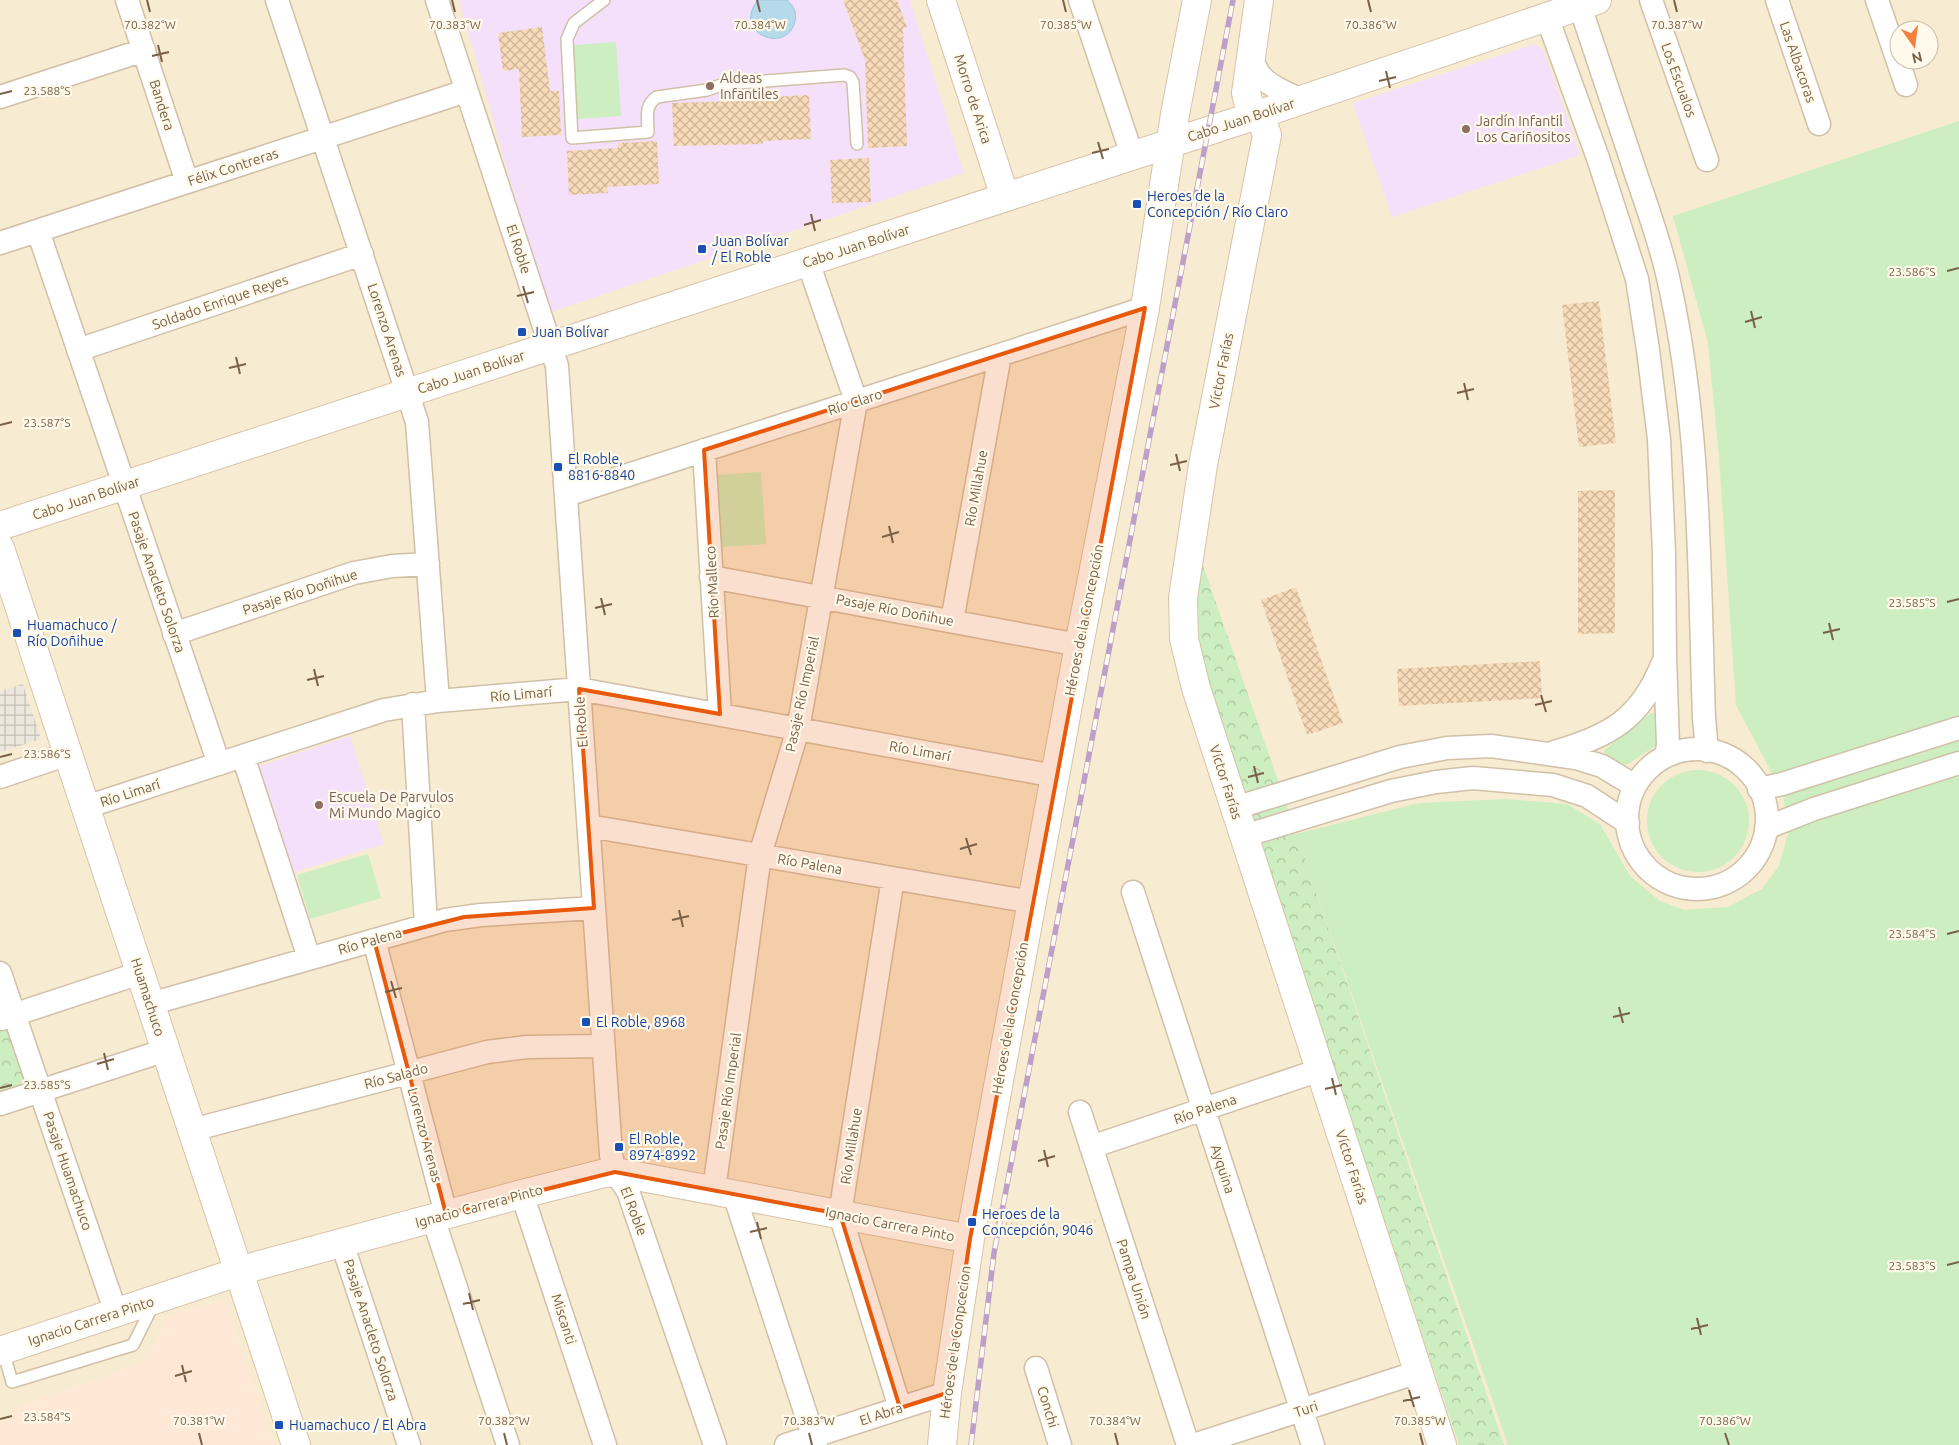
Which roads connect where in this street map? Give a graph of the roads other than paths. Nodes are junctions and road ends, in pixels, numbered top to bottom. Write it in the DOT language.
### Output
graph roads {
  1 [pos="128,0"];
  2 [pos="277,0"];
  3 [pos="436,0"];
  4 [pos="604,0"];
  5 [pos="941,0"];
  6 [pos="1080,0"];
  7 [pos="1197,0"];
  8 [pos="1259,0"];
  9 [pos="1651,0"];
  10 [pos="1777,0"];
  11 [pos="1877,0"];
  12 [pos="1566,7"];
  13 [pos="144,50"];
  14 [pos="1251,53"];
  15 [pos="1906,85"];
  16 [pos="466,90"];
  17 [pos="0,97"];
  18 [pos="1302,100"];
  19 [pos="1254,109"];
  20 [pos="1819,124"];
  21 [pos="323,138"];
  22 [pos="1171,143"];
  23 [pos="857,144"];
  24 [pos="1132,155"];
  25 [pos="1707,160"];
  26 [pos="187,182"];
  27 [pos="1004,197"];
  28 [pos="38,230"];
  29 [pos="0,243"];
  30 [pos="362,254"];
  31 [pos="808,262"];
  32 [pos="1145,308"];
  33 [pos="551,346"];
  34 [pos="78,350"];
  35 [pos="1000,355"];
  36 [pos="408,393"];
  37 [pos="856,401"];
  38 [pos="704,450"];
  39 [pos="124,486"];
  40 [pos="566,495"];
  41 [pos="0,526"];
  42 [pos="0,548"];
  43 [pos="428,564"];
  44 [pos="711,577"];
  45 [pos="8,596"];
  46 [pos="821,596"];
  47 [pos="952,621"];
  48 [pos="174,634"];
  49 [pos="1079,645"];
  50 [pos="1665,657"];
  51 [pos="579,689"];
  52 [pos="438,701"];
  53 [pos="413,704"];
  54 [pos="720,714"];
  55 [pos="1959,728"];
  56 [pos="798,729"];
  57 [pos="1707,751"];
  58 [pos="1549,753"];
  59 [pos="68,754"];
  60 [pos="243,756"];
  61 [pos="1666,756"];
  62 [pos="1959,762"];
  63 [pos="219,764"];
  64 [pos="1362,769"];
  65 [pos="1055,776"];
  66 [pos="0,777"];
  67 [pos="1635,786"];
  68 [pos="1759,789"];
  69 [pos="1370,797"];
  70 [pos="86,807"];
  71 [pos="1235,808"];
  72 [pos="1628,823"];
  73 [pos="588,826"];
  74 [pos="1766,828"];
  75 [pos="1244,836"];
  76 [pos="760,855"];
  77 [pos="893,878"];
  78 [pos="1133,892"];
  79 [pos="1032,902"];
  80 [pos="594,908"];
  81 [pos="426,925"];
  82 [pos="374,940"];
  83 [pos="309,958"];
  84 [pos="0,973"];
  85 [pos="140,973"];
  86 [pos="150,1004"];
  87 [pos="7,1017"];
  88 [pos="603,1046"];
  89 [pos="166,1050"];
  90 [pos="1320,1070"];
  91 [pos="409,1072"];
  92 [pos="41,1091"];
  93 [pos="0,1104"];
  94 [pos="1204,1109"];
  95 [pos="1080,1112"];
  96 [pos="192,1130"];
  97 [pos="1091,1147"];
  98 [pos="615,1172"];
  99 [pos="724,1192"];
  100 [pos="522,1194"];
  101 [pos="840,1214"];
  102 [pos="440,1216"];
  103 [pos="972,1229"];
  104 [pos="342,1242"];
  105 [pos="239,1272"];
  106 [pos="156,1299"];
  107 [pos="116,1312"];
  108 [pos="2,1357"];
  109 [pos="1036,1368"];
  110 [pos="1418,1372"];
  111 [pos="947,1393"];
  112 [pos="900,1408"];
  113 [pos="1302,1410"];
  114 [pos="815,1441"];
  115 [pos="296,1445"];
  116 [pos="408,1445"];
  117 [pos="508,1445"];
  118 [pos="605,1445"];
  119 [pos="714,1445"];
  120 [pos="786,1445"];
  121 [pos="942,1445"];
  122 [pos="1060,1445"];
  123 [pos="1188,1445"];
  124 [pos="1194,1445"];
  125 [pos="1313,1445"];
  126 [pos="1442,1445"];
  1 -- 13 [label="street, Bandera"];
  2 -- 21 [label="street, Lorenzo Arenas"];
  3 -- 16 [label="street, El Roble"];
  4 -- 23 [label="lane"];
  5 -- 27 [label="street, Morro de Arica"];
  6 -- 24 [label="street"];
  7 -- 22 [label="street, Héroes de la Concepción"];
  8 -- 14 [label="street"];
  9 -- 25 [label="street, Los Escualos"];
  10 -- 20 [label="street, Las Albacoras"];
  11 -- 15 [label="street"];
  12 -- 18 [label="street, Cabo Juan Bolívar"];
  12 -- 50 [label="street"];
  12 -- 57 [label="street"];
  13 -- 17 [label="street"];
  13 -- 26 [label="street, Bandera"];
  14 -- 18 [label="street"];
  14 -- 19 [label="street"];
  16 -- 21 [label="street, Félix Contreras"];
  16 -- 33 [label="street, El Roble"];
  18 -- 19 [label="street, Cabo Juan Bolívar"];
  19 -- 22 [label="street, Cabo Juan Bolívar"];
  19 -- 71 [label="street, Víctor Farías"];
  21 -- 26 [label="street, Félix Contreras"];
  21 -- 30 [label="street, Lorenzo Arenas"];
  22 -- 24 [label="street, Cabo Juan Bolívar"];
  22 -- 32 [label="street, Héroes de la Concepción"];
  24 -- 27 [label="street, Cabo Juan Bolívar"];
  26 -- 28 [label="street, Félix Contreras"];
  27 -- 31 [label="street, Cabo Juan Bolívar"];
  28 -- 29 [label="street, Félix Contreras"];
  28 -- 34 [label="street, Pasaje Anacleto Solorza"];
  30 -- 34 [label="street, Soldado Enrique Reyes"];
  30 -- 36 [label="street, Lorenzo Arenas"];
  31 -- 33 [label="street, Cabo Juan Bolívar"];
  31 -- 37 [label="street, Pasaje Río Imperial"];
  32 -- 35 [label="street, Río Claro"];
  32 -- 49 [label="street, Héroes de la Concepción"];
  33 -- 36 [label="street, Cabo Juan Bolívar"];
  33 -- 40 [label="street, El Roble"];
  34 -- 39 [label="street, Pasaje Anacleto Solorza"];
  35 -- 37 [label="street, Río Claro"];
  35 -- 47 [label="street, Río Millahue"];
  36 -- 39 [label="street, Cabo Juan Bolívar"];
  36 -- 43 [label="street, Lorenzo Arenas"];
  37 -- 38 [label="street, Río Claro"];
  37 -- 46 [label="street, Pasaje Río Imperial"];
  38 -- 40 [label="street, Río Claro"];
  38 -- 44 [label="street, Río Malleco"];
  39 -- 41 [label="street, Cabo Juan Bolívar"];
  39 -- 48 [label="street, Pasaje Anacleto Solorza"];
  40 -- 51 [label="street, El Roble"];
  42 -- 45 [label="street, Huamachuco"];
  43 -- 48 [label="street, Pasaje Río Doñihue"];
  43 -- 52 [label="street, Lorenzo Arenas"];
  44 -- 46 [label="street, Pasaje Río Doñihue"];
  44 -- 54 [label="street, Río Malleco"];
  45 -- 59 [label="street, Huamachuco"];
  46 -- 47 [label="street, Pasaje Río Doñihue"];
  46 -- 56 [label="street, Pasaje Río Imperial"];
  47 -- 49 [label="street, Pasaje Río Doñihue"];
  48 -- 63 [label="street, Pasaje Anacleto Solorza"];
  49 -- 65 [label="street, Héroes de la Concepción"];
  50 -- 58 [label="street"];
  50 -- 61 [label="street"];
  51 -- 52 [label="street, Río Limarí"];
  51 -- 54 [label="street, Río Limarí"];
  51 -- 73 [label="street, El Roble"];
  52 -- 53 [label="street, Río Limarí"];
  53 -- 60 [label="street, Río Limarí"];
  53 -- 81 [label="street"];
  54 -- 56 [label="street, Río Limarí"];
  55 -- 68 [label="street"];
  56 -- 65 [label="street, Río Limarí"];
  56 -- 76 [label="street, Pasaje Río Imperial"];
  57 -- 61 [label="street"];
  57 -- 68 [label="street"];
  58 -- 64 [label="street"];
  58 -- 67 [label="street"];
  59 -- 66 [label="street"];
  59 -- 70 [label="street, Huamachuco"];
  60 -- 63 [label="street, Río Limarí"];
  60 -- 83 [label="street"];
  61 -- 67 [label="street"];
  62 -- 74 [label="street"];
  63 -- 70 [label="street, Río Limarí"];
  64 -- 69 [label="street"];
  64 -- 71 [label="street"];
  65 -- 79 [label="street, Héroes de la Concepción"];
  67 -- 72 [label="street"];
  68 -- 74 [label="street"];
  69 -- 72 [label="street"];
  69 -- 75 [label="street"];
  70 -- 85 [label="street, Huamachuco"];
  71 -- 75 [label="street, Víctor Farías"];
  72 -- 74 [label="street"];
  73 -- 76 [label="street, Río Palena"];
  73 -- 80 [label="street, El Roble"];
  75 -- 90 [label="street, Víctor Farías"];
  76 -- 77 [label="street, Río Palena"];
  76 -- 99 [label="street, Pasaje Río Imperial"];
  77 -- 79 [label="street, Río Palena"];
  77 -- 101 [label="street, Río Millahue"];
  78 -- 94 [label="street, Ayquina"];
  79 -- 103 [label="street, Héroes de la Concepción"];
  80 -- 81 [label="street, Río Palena"];
  80 -- 88 [label="street, El Roble"];
  81 -- 82 [label="street, Río Palena"];
  82 -- 83 [label="street, Río Palena"];
  82 -- 91 [label="street, Lorenzo Arenas"];
  83 -- 86 [label="street, Río Palena"];
  84 -- 87 [label="street, Pasaje Huamachuco"];
  85 -- 86 [label="street, Huamachuco"];
  85 -- 87 [label="street"];
  86 -- 89 [label="street, Huamachuco"];
  87 -- 92 [label="street, Pasaje Huamachuco"];
  88 -- 91 [label="street, Río Salado"];
  88 -- 98 [label="street, El Roble"];
  89 -- 92 [label="street"];
  89 -- 96 [label="street, Huamachuco"];
  90 -- 94 [label="street, Río Palena"];
  90 -- 110 [label="street, Víctor Farías"];
  91 -- 96 [label="street, Río Salado"];
  91 -- 102 [label="street, Lorenzo Arenas"];
  92 -- 93 [label="street"];
  92 -- 107 [label="street, Pasaje Huamachuco"];
  94 -- 97 [label="street, Río Palena"];
  94 -- 113 [label="street, Ayquina"];
  95 -- 97 [label="street, Pampa Unión"];
  96 -- 105 [label="street, Huamachuco"];
  97 -- 123 [label="street, Pampa Unión"];
  98 -- 99 [label="street, Ignacio Carrera Pinto"];
  98 -- 100 [label="street, Ignacio Carrera Pinto"];
  98 -- 119 [label="street, El Roble"];
  99 -- 101 [label="street, Ignacio Carrera Pinto"];
  99 -- 114 [label="street, Pasaje Río Imperial"];
  100 -- 102 [label="street, Ignacio Carrera Pinto"];
  100 -- 118 [label="street, Miscanti"];
  101 -- 103 [label="street, Ignacio Carrera Pinto"];
  101 -- 112 [label="street, Río Millahue"];
  102 -- 104 [label="street, Ignacio Carrera Pinto"];
  102 -- 117 [label="street, Lorenzo Arenas"];
  103 -- 111 [label="street, Héroes de la Conpcecion"];
  104 -- 105 [label="street, Ignacio Carrera Pinto"];
  104 -- 116 [label="street, Pasaje Anacleto Solorza"];
  105 -- 106 [label="street, Ignacio Carrera Pinto"];
  105 -- 115 [label="street, Huamachuco"];
  106 -- 107 [label="street, Ignacio Carrera Pinto"];
  106 -- 108 [label="lane"];
  107 -- 108 [label="street, Ignacio Carrera Pinto"];
  109 -- 122 [label="street, Conchi"];
  110 -- 113 [label="street, Turi"];
  110 -- 126 [label="street, Víctor Farías"];
  111 -- 112 [label="street, El Abra"];
  111 -- 121 [label="street, Héroes de la Conpcecion"];
  112 -- 114 [label="street, El Abra"];
  113 -- 124 [label="street, Turi"];
  113 -- 125 [label="street, Ayquina"];
  114 -- 120 [label="street, El Abra"];
}
